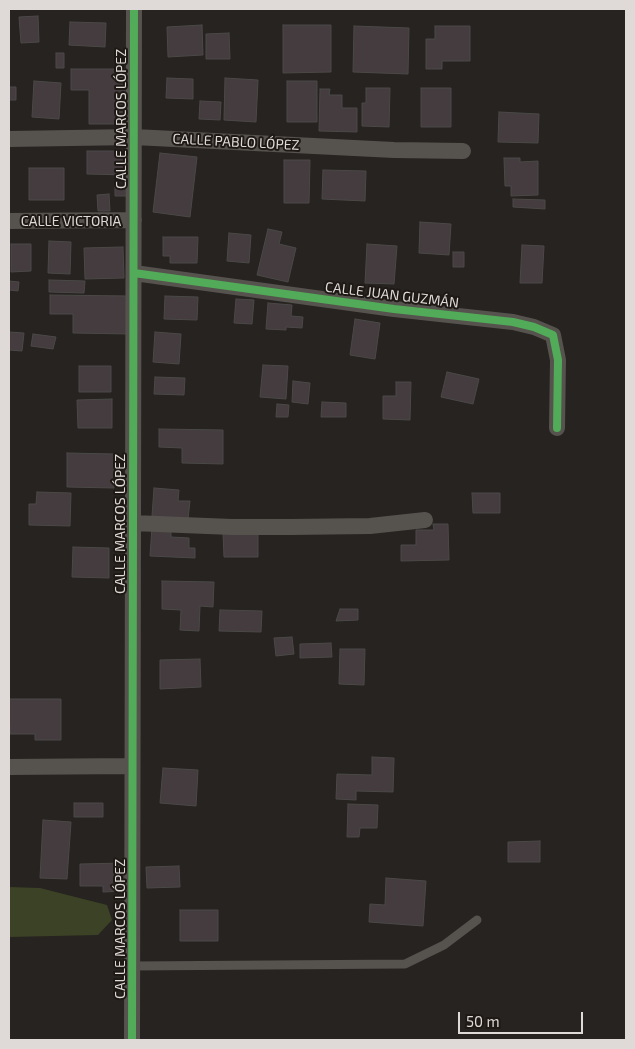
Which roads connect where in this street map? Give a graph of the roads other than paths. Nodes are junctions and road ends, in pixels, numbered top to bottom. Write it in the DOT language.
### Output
graph roads {
  1 [pos="134,9"];
  2 [pos="134,137"];
  3 [pos="9,139"];
  4 [pos="463,151"];
  5 [pos="134,220"];
  6 [pos="9,221"];
  7 [pos="134,273"];
  8 [pos="557,428"];
  9 [pos="425,520"];
  10 [pos="133,523"];
  11 [pos="132,766"];
  12 [pos="9,767"];
  13 [pos="478,920"];
  14 [pos="132,966"];
  15 [pos="132,1040"];
  1 -- 2 [label="street, CALLE MARCOS LÓPEZ"];
  2 -- 3 [label="street, CALLE PABLO LÓPEZ"];
  2 -- 4 [label="street, CALLE PABLO LÓPEZ"];
  2 -- 5 [label="street, CALLE MARCOS LÓPEZ"];
  5 -- 6 [label="street, CALLE VICTORIA"];
  5 -- 7 [label="street, CALLE MARCOS LÓPEZ"];
  7 -- 8 [label="street, CALLE JUAN GUZMÁN"];
  7 -- 10 [label="street, CALLE MARCOS LÓPEZ"];
  9 -- 10 [label="street"];
  10 -- 11 [label="street, CALLE MARCOS LÓPEZ"];
  11 -- 12 [label="street"];
  11 -- 14 [label="street, CALLE MARCOS LÓPEZ"];
  13 -- 14 [label="lane"];
  14 -- 15 [label="street, CALLE MARCOS LÓPEZ"];
}
